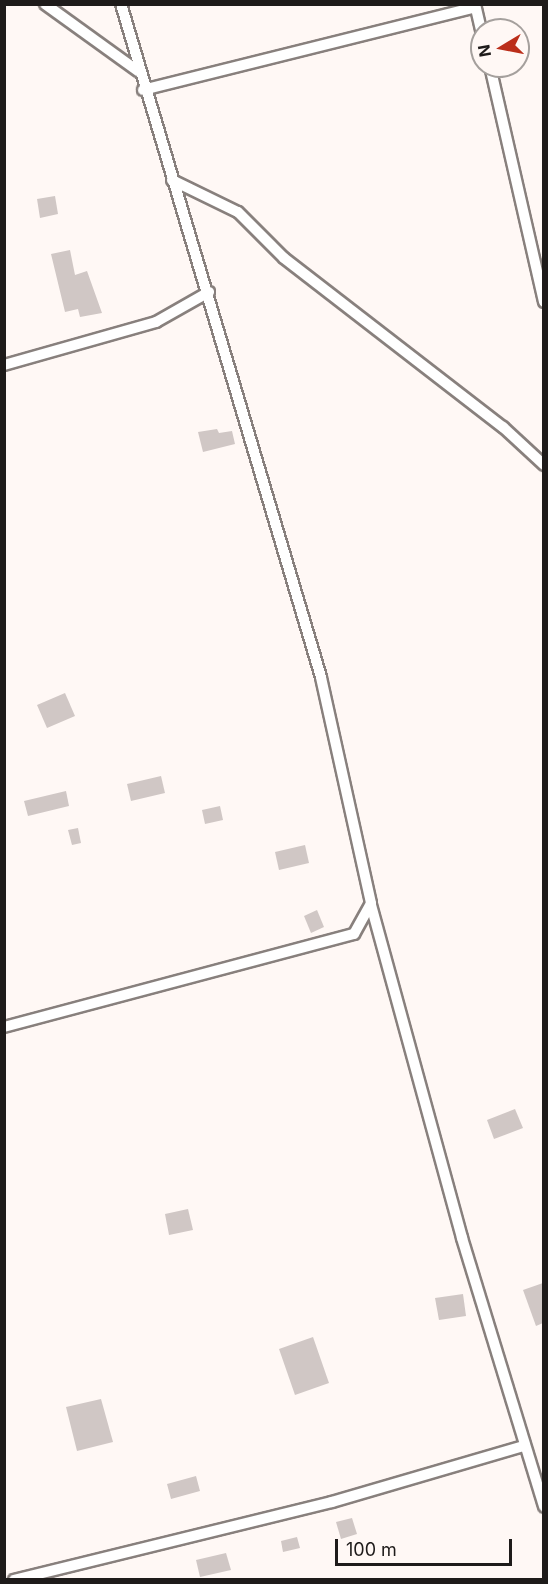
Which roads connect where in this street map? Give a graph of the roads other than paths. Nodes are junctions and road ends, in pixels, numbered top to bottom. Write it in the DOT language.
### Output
graph roads {
  1 [pos="45,4"];
  2 [pos="121,4"];
  3 [pos="475,6"];
  4 [pos="138,71"];
  5 [pos="493,78"];
  6 [pos="143,90"];
  7 [pos="172,180"];
  8 [pos="209,292"];
  9 [pos="543,302"];
  10 [pos="4,365"];
  11 [pos="543,465"];
  12 [pos="371,903"];
  13 [pos="4,1027"];
  14 [pos="523,1446"];
  15 [pos="543,1508"];
  16 [pos="14,1580"];
  1 -- 4 [label="street"];
  2 -- 4 [label="street"];
  3 -- 6 [label="street"];
  4 -- 6 [label="street"];
  5 -- 9 [label="street"];
  6 -- 7 [label="street"];
  7 -- 8 [label="street"];
  7 -- 11 [label="street"];
  8 -- 10 [label="street"];
  8 -- 12 [label="street"];
  12 -- 13 [label="street"];
  12 -- 14 [label="street"];
  14 -- 15 [label="street"];
  14 -- 16 [label="street"];
}
